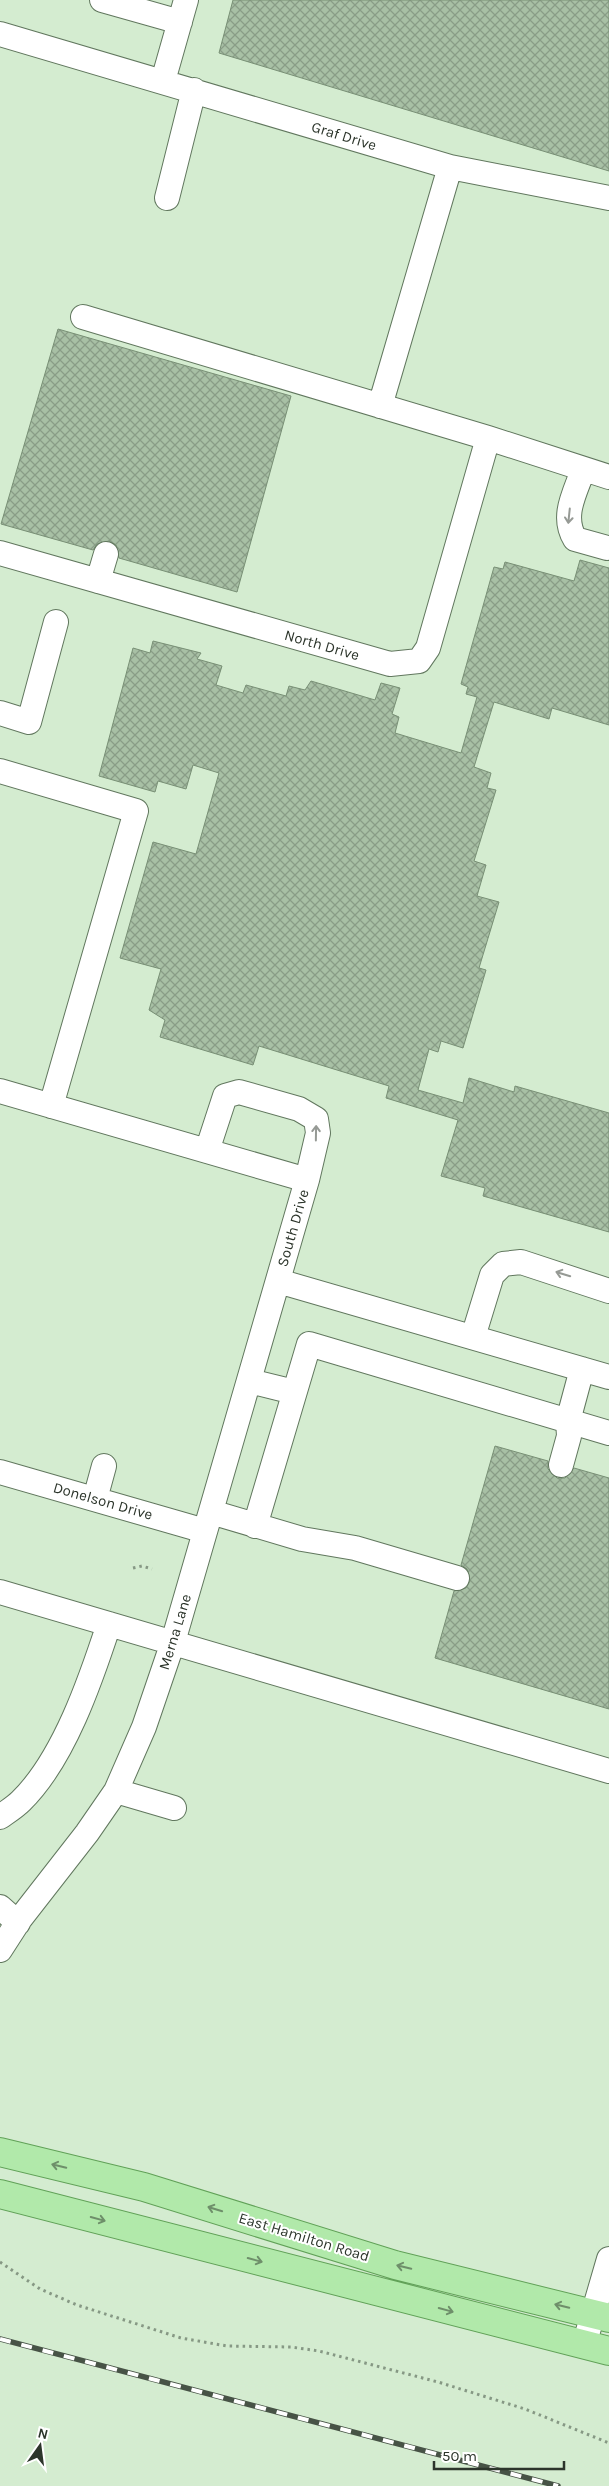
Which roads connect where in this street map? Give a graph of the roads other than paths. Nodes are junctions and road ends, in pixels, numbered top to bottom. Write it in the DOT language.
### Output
graph roads {
  1 [pos="102,0"];
  2 [pos="183,11"];
  3 [pos="0,34"];
  4 [pos="163,81"];
  5 [pos="194,90"];
  6 [pos="450,167"];
  7 [pos="167,198"];
  8 [pos="609,198"];
  9 [pos="83,317"];
  10 [pos="380,406"];
  11 [pos="488,438"];
  12 [pos="583,470"];
  13 [pos="609,477"];
  14 [pos="607,548"];
  15 [pos="0,553"];
  16 [pos="106,554"];
  17 [pos="98,581"];
  18 [pos="56,622"];
  19 [pos="0,713"];
  20 [pos="0,771"];
  21 [pos="0,1091"];
  22 [pos="51,1106"];
  23 [pos="207,1151"];
  24 [pos="307,1180"];
  25 [pos="278,1281"];
  26 [pos="609,1291"];
  27 [pos="473,1337"];
  28 [pos="582,1369"];
  29 [pos="609,1377"];
  30 [pos="249,1381"];
  31 [pos="294,1392"];
  32 [pos="568,1421"];
  33 [pos="609,1433"];
  34 [pos="554,1463"];
  35 [pos="104,1466"];
  36 [pos="0,1472"];
  37 [pos="94,1499"];
  38 [pos="208,1522"];
  39 [pos="254,1526"];
  40 [pos="457,1578"];
  41 [pos="0,1592"];
  42 [pos="109,1624"];
  43 [pos="173,1642"];
  44 [pos="609,1771"];
  45 [pos="116,1791"];
  46 [pos="174,1808"];
  47 [pos="0,1817"];
  48 [pos="0,1907"];
  49 [pos="18,1922"];
  50 [pos="0,1950"];
  51 [pos="0,2152"];
  52 [pos="0,2194"];
  53 [pos="609,2259"];
  54 [pos="602,2316"];
  55 [pos="596,2348"];
  1 -- 2 [label="street"];
  2 -- 4 [label="street"];
  3 -- 4 [label="street, Graf Drive"];
  4 -- 5 [label="street, Graf Drive"];
  5 -- 6 [label="street, Graf Drive"];
  5 -- 7 [label="street"];
  6 -- 8 [label="street, Graf Drive"];
  6 -- 10 [label="street"];
  9 -- 10 [label="street"];
  10 -- 11 [label="street"];
  11 -- 12 [label="street"];
  11 -- 17 [label="street, North Drive"];
  12 -- 13 [label="street"];
  12 -- 14 [label="street, one-way"];
  15 -- 17 [label="street, North Drive"];
  16 -- 17 [label="street"];
  18 -- 19 [label="street"];
  20 -- 22 [label="street"];
  21 -- 22 [label="street, South Drive"];
  22 -- 23 [label="street, South Drive"];
  23 -- 24 [label="street, South Drive"];
  24 -- 23 [label="street, one-way"];
  24 -- 25 [label="street, South Drive"];
  25 -- 27 [label="street, South Drive"];
  25 -- 30 [label="street, Merna Lane"];
  26 -- 27 [label="street, one-way"];
  27 -- 28 [label="street, South Drive"];
  28 -- 29 [label="street, South Drive"];
  28 -- 32 [label="street"];
  30 -- 31 [label="street"];
  30 -- 38 [label="street, Merna Lane"];
  31 -- 32 [label="street"];
  31 -- 39 [label="street"];
  32 -- 33 [label="street"];
  32 -- 34 [label="street"];
  35 -- 37 [label="street"];
  36 -- 37 [label="street, Donelson Drive"];
  37 -- 38 [label="street, Donelson Drive"];
  38 -- 39 [label="street, Donelson Drive"];
  38 -- 43 [label="street, Merna Lane"];
  39 -- 40 [label="street, Donelson Drive"];
  41 -- 42 [label="street"];
  42 -- 43 [label="street"];
  42 -- 47 [label="street"];
  43 -- 44 [label="street"];
  43 -- 45 [label="street, Merna Lane"];
  45 -- 46 [label="street"];
  45 -- 49 [label="street, Merna Lane"];
  48 -- 49 [label="street"];
  49 -- 50 [label="street, Merna Lane"];
  54 -- 51 [label="main road, East Hamilton Road, one-way"];
  52 -- 55 [label="main road, one-way"];
  53 -- 54 [label="street"];
  54 -- 55 [label="street"];
}
